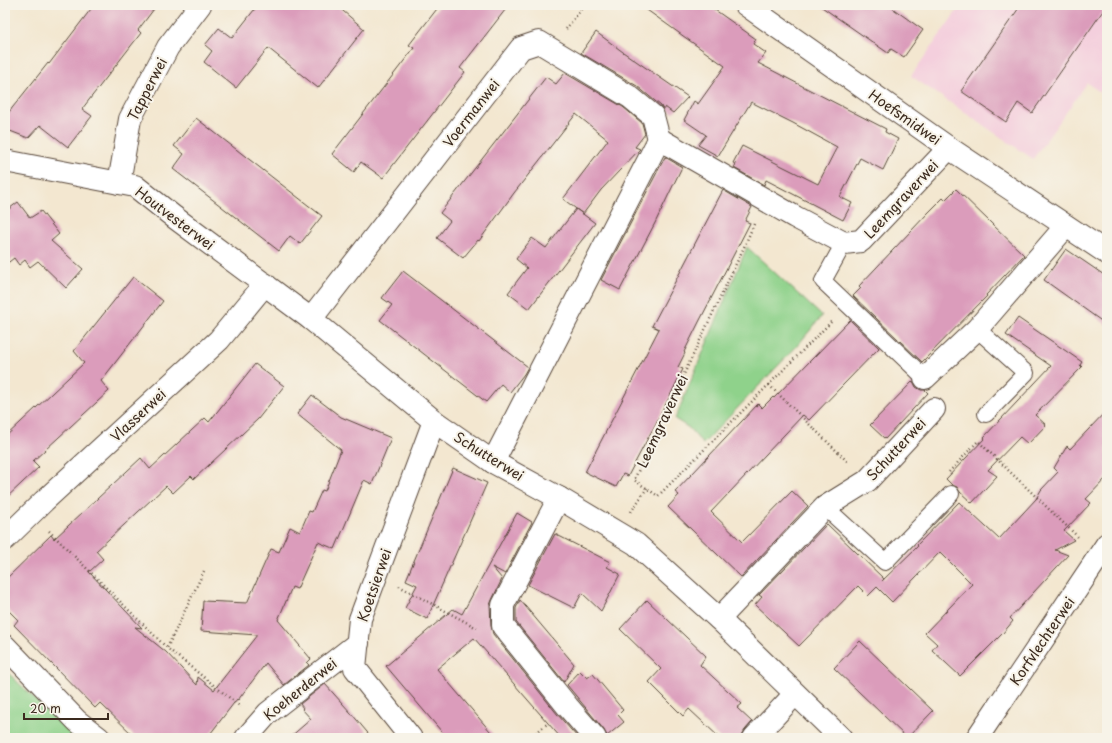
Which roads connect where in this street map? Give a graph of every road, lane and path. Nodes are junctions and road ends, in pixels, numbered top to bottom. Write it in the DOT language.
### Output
graph roads {
  1 [pos="200,5"];
  2 [pos="746,5"];
  3 [pos="659,139"];
  4 [pos="949,148"];
  5 [pos="5,161"];
  6 [pos="119,183"];
  7 [pos="764,200"];
  8 [pos="1066,226"];
  9 [pos="844,243"];
  10 [pos="1107,253"];
  11 [pos="265,284"];
  12 [pos="848,305"];
  13 [pos="311,319"];
  14 [pos="977,329"];
  15 [pos="925,378"];
  16 [pos="769,385"];
  17 [pos="934,409"];
  18 [pos="986,414"];
  19 [pos="434,421"];
  20 [pos="493,462"];
  21 [pos="867,481"];
  22 [pos="951,494"];
  23 [pos="559,498"];
  24 [pos="825,507"];
  25 [pos="31,513"];
  26 [pos="5,539"];
  27 [pos="1103,550"];
  28 [pos="204,571"];
  29 [pos="377,574"];
  30 [pos="719,619"];
  31 [pos="503,626"];
  32 [pos="358,643"];
  33 [pos="5,646"];
  34 [pos="167,648"];
  35 [pos="794,694"];
  36 [pos="253,730"];
  37 [pos="99,738"];
  38 [pos="411,738"];
  39 [pos="595,738"];
  40 [pos="754,738"];
  41 [pos="841,738"];
  42 [pos="977,738"];
  1 -- 6 [label="street, Tapperwei"];
  2 -- 4 [label="street, Hoefsmidwei"];
  3 -- 7 [label="street, Leemgraverwei"];
  3 -- 13 [label="street, Voermanwei"];
  3 -- 20 [label="street"];
  4 -- 8 [label="street, Hoefsmidwei"];
  4 -- 9 [label="street, Leemgraverwei"];
  5 -- 6 [label="street, Houtvesterwei"];
  6 -- 11 [label="street, Houtvesterwei"];
  7 -- 9 [label="street, Leemgraverwei"];
  7 -- 16 [label="path, Leemgraverwei"];
  8 -- 10 [label="street, Hoefsmidwei"];
  8 -- 14 [label="street"];
  9 -- 12 [label="lane"];
  11 -- 13 [label="street, Schutterwei"];
  11 -- 25 [label="street, Vlasserwei"];
  12 -- 15 [label="lane"];
  12 -- 16 [label="path, Leemgraverwei"];
  13 -- 19 [label="street, Schutterwei"];
  14 -- 15 [label="street"];
  14 -- 18 [label="lane"];
  16 -- 21 [label="path"];
  17 -- 21 [label="street, Schutterwei"];
  19 -- 20 [label="street, Schutterwei"];
  19 -- 29 [label="street, Koetsierwei"];
  20 -- 23 [label="street, Schutterwei"];
  21 -- 24 [label="street, Schutterwei"];
  22 -- 24 [label="lane"];
  22 -- 27 [label="path"];
  23 -- 30 [label="street, Schutterwei"];
  23 -- 31 [label="street"];
  24 -- 30 [label="street, Schutterwei"];
  25 -- 26 [label="street, Vlasserwei"];
  25 -- 34 [label="path"];
  27 -- 42 [label="street, Korfvlechterwei"];
  28 -- 34 [label="path"];
  29 -- 31 [label="path"];
  29 -- 32 [label="street, Koetsierwei"];
  30 -- 35 [label="street, Schutterwei"];
  31 -- 39 [label="street"];
  32 -- 36 [label="street, Koeherderwei"];
  32 -- 38 [label="street, Koetsierwei"];
  33 -- 37 [label="street"];
  34 -- 36 [label="path"];
  35 -- 40 [label="street"];
  35 -- 41 [label="street, Schutterwei"];
}
